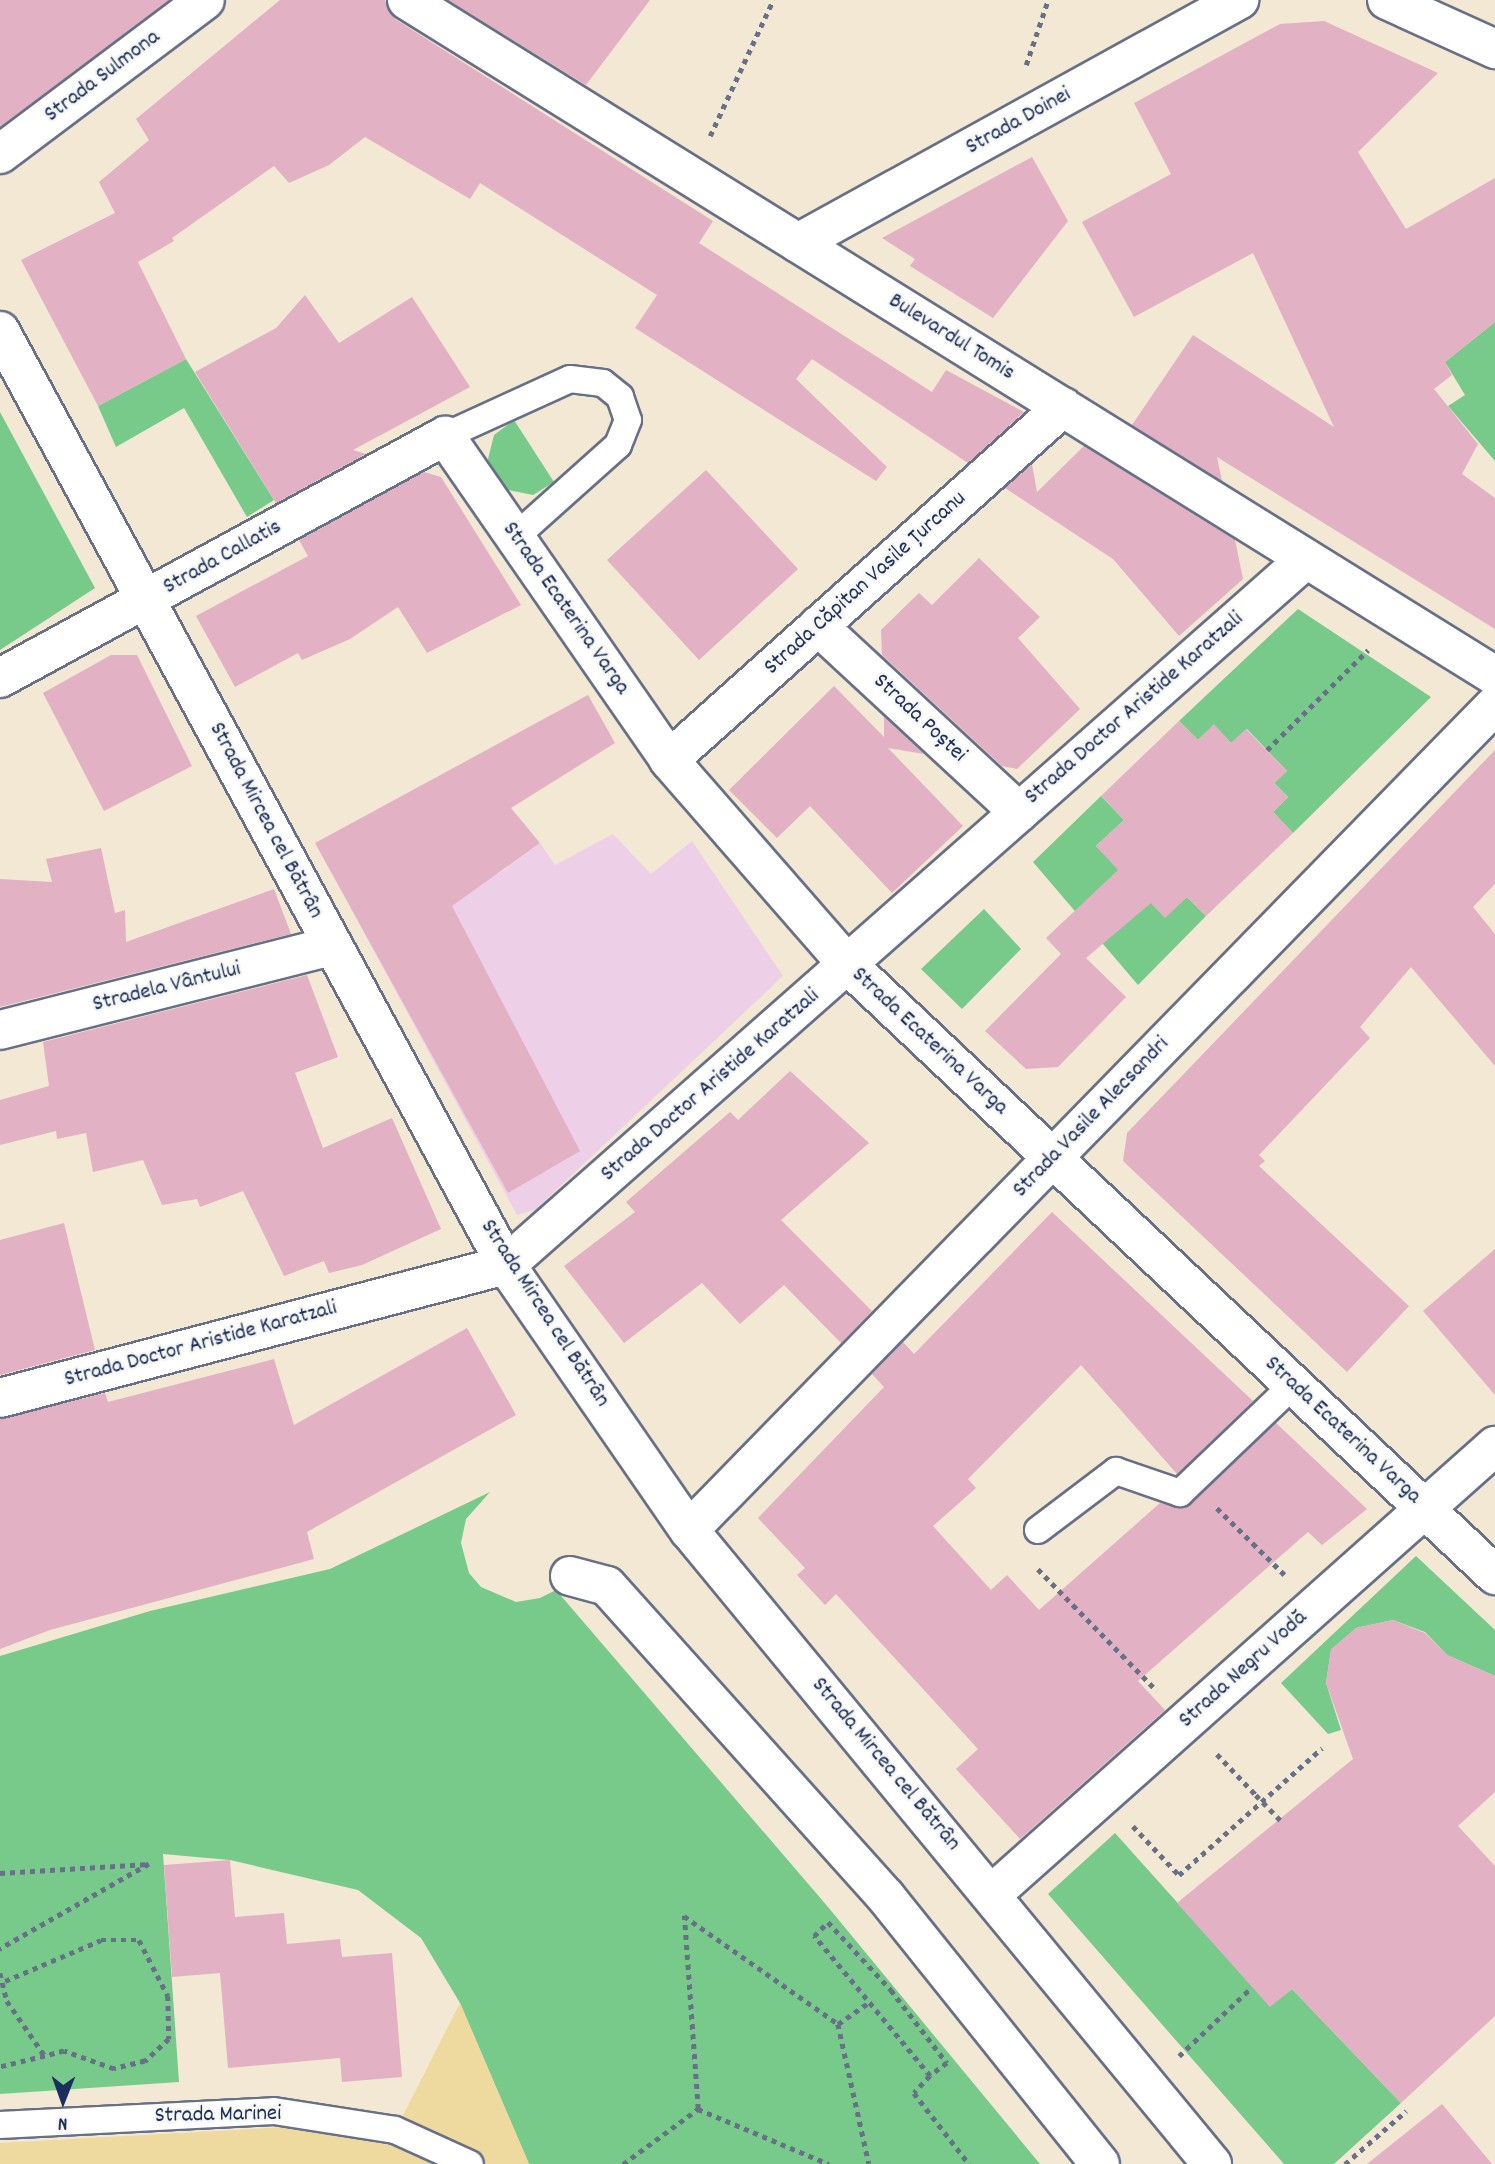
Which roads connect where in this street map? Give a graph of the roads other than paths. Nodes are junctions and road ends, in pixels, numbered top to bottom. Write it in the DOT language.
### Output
graph roads {
  1 [pos="205,0"];
  2 [pos="407,0"];
  3 [pos="1239,0"];
  4 [pos="1403,3"];
  5 [pos="1495,49"];
  6 [pos="0,154"];
  7 [pos="798,243"];
  8 [pos="0,331"];
  9 [pos="1063,407"];
  10 [pos="445,436"];
  11 [pos="515,537"];
  12 [pos="1306,559"];
  13 [pos="146,600"];
  14 [pos="818,626"];
  15 [pos="1495,676"];
  16 [pos="0,678"];
  17 [pos="1495,705"];
  18 [pos="669,760"];
  19 [pos="1019,812"];
  20 [pos="333,946"];
  21 [pos="849,966"];
  22 [pos="0,1030"];
  23 [pos="1052,1158"];
  24 [pos="506,1265"];
  25 [pos="1293,1385"];
  26 [pos="0,1398"];
  27 [pos="1495,1446"];
  28 [pos="1425,1509"];
  29 [pos="689,1530"];
  30 [pos="1038,1530"];
  31 [pos="1495,1575"];
  32 [pos="570,1576"];
  33 [pos="992,1894"];
  34 [pos="0,2125"];
  35 [pos="470,2164"];
  36 [pos="1100,2164"];
  37 [pos="1212,2164"];
  1 -- 6 [label="street, Strada Sulmona"];
  2 -- 7 [label="street, Bulevardul Tomis"];
  3 -- 7 [label="street, Strada Doinei"];
  4 -- 5 [label="street"];
  7 -- 9 [label="street, Bulevardul Tomis"];
  8 -- 13 [label="street, Strada Mircea cel Bătrân"];
  9 -- 12 [label="street, Bulevardul Tomis"];
  9 -- 14 [label="street, Strada Căpitan Vasile Țurcanu"];
  10 -- 11 [label="street, Strada Ecaterina Varga"];
  10 -- 11 [label="lane"];
  10 -- 13 [label="street, Strada Callatis"];
  11 -- 18 [label="street, Strada Ecaterina Varga"];
  12 -- 15 [label="street, Bulevardul Tomis"];
  12 -- 19 [label="street, Strada Doctor Aristide Karatzali"];
  13 -- 16 [label="street, Strada Callatis"];
  13 -- 20 [label="street, Strada Mircea cel Bătrân"];
  14 -- 18 [label="street, Strada Căpitan Vasile Țurcanu"];
  14 -- 19 [label="street, Strada Poștei"];
  17 -- 23 [label="street, Strada Vasile Alecsandri"];
  18 -- 21 [label="street, Strada Ecaterina Varga"];
  19 -- 21 [label="street, Strada Doctor Aristide Karatzali"];
  20 -- 22 [label="street, Stradela Vântului"];
  20 -- 24 [label="street, Strada Mircea cel Bătrân"];
  21 -- 23 [label="street, Strada Ecaterina Varga"];
  21 -- 24 [label="street, Strada Doctor Aristide Karatzali"];
  23 -- 25 [label="street, Strada Ecaterina Varga"];
  23 -- 29 [label="street, Strada Vasile Alecsandri"];
  24 -- 26 [label="street, Strada Doctor Aristide Karatzali"];
  24 -- 29 [label="street, Strada Mircea cel Bătrân"];
  25 -- 28 [label="street, Strada Ecaterina Varga"];
  25 -- 30 [label="lane"];
  27 -- 28 [label="street, Strada Negru Vodă"];
  28 -- 31 [label="street, Strada Ecaterina Varga"];
  28 -- 33 [label="street, Strada Negru Vodă"];
  29 -- 33 [label="street, Strada Mircea cel Bătrân"];
  32 -- 36 [label="street"];
  33 -- 37 [label="street, Strada Mircea cel Bătrân"];
  34 -- 35 [label="lane, Strada Marinei"];
}
